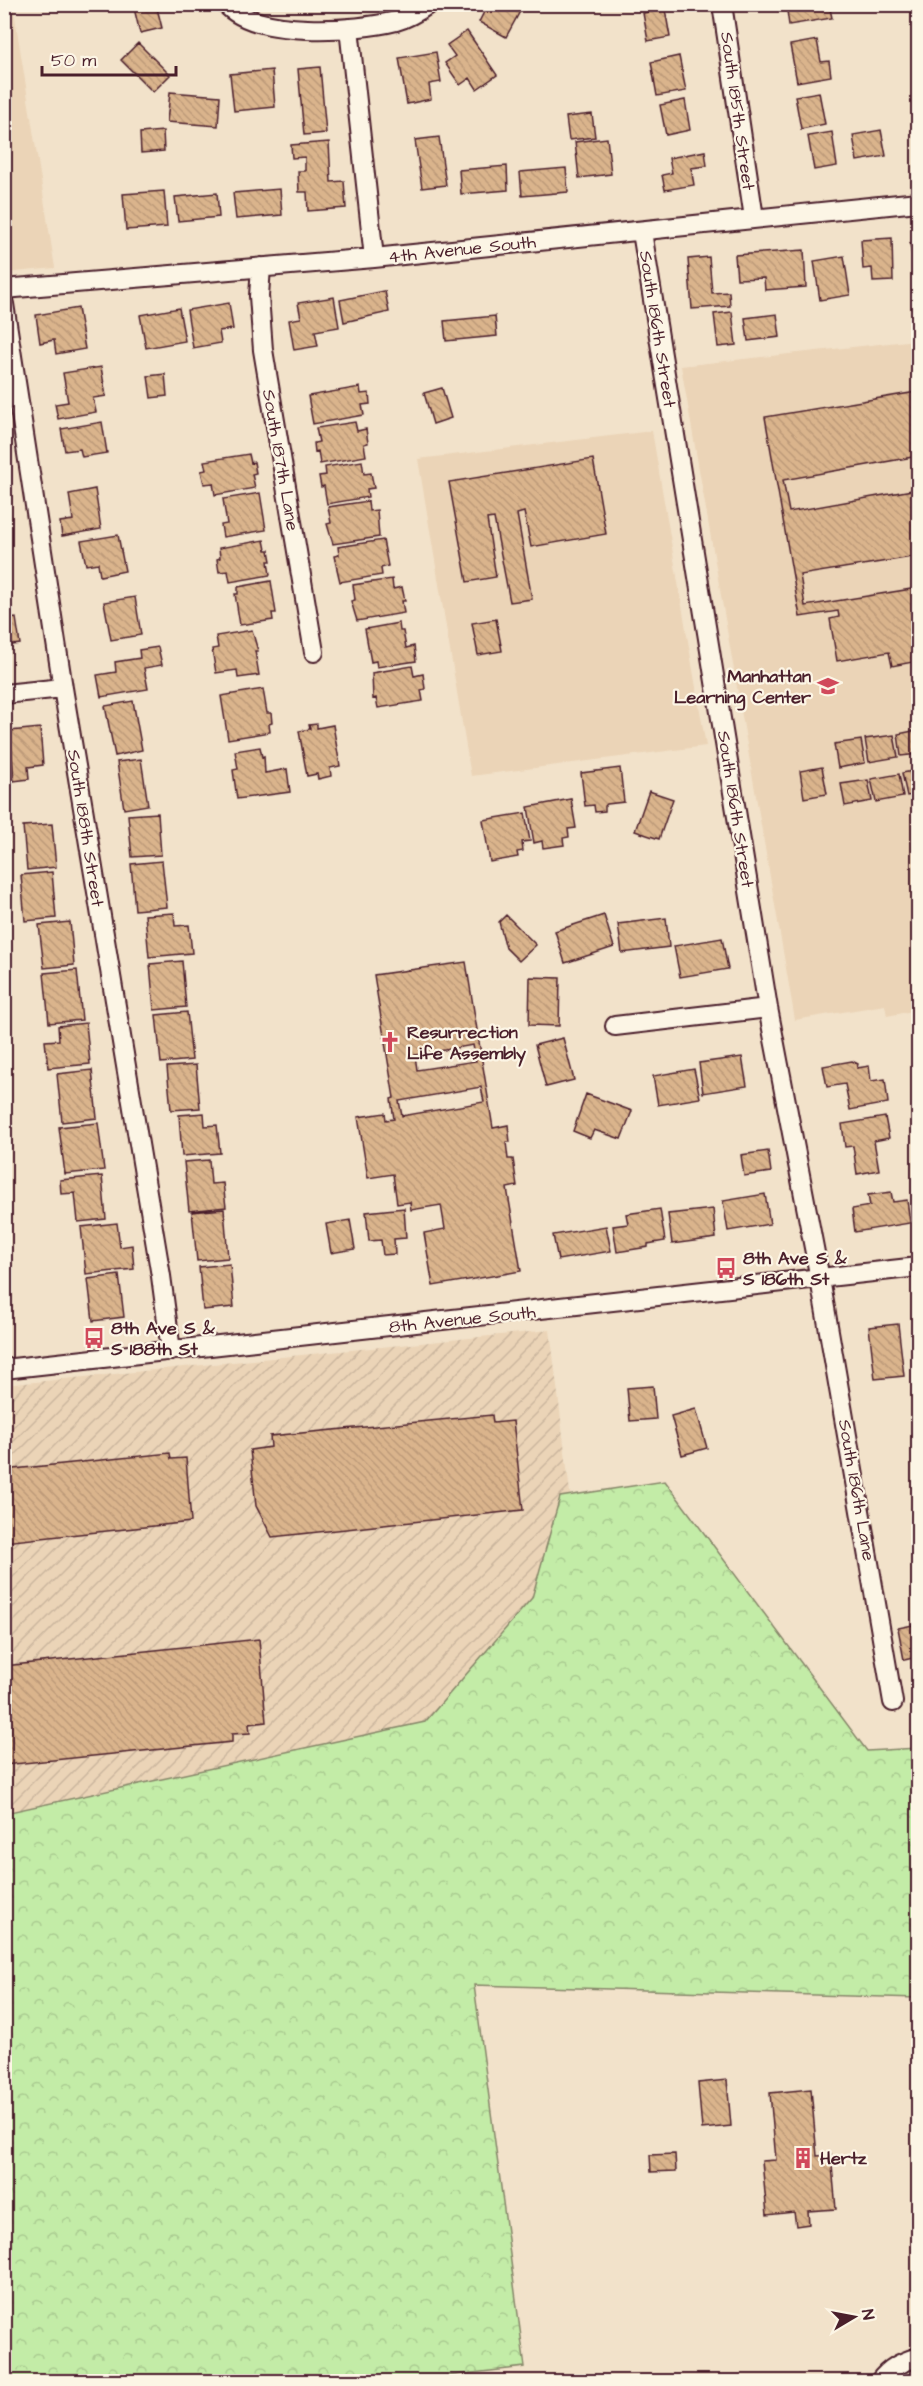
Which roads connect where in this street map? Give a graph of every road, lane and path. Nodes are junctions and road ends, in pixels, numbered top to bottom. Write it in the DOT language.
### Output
graph roads {
  1 [pos="226,4"];
  2 [pos="429,4"];
  3 [pos="723,4"];
  4 [pos="349,28"];
  5 [pos="918,202"];
  6 [pos="754,218"];
  7 [pos="642,231"];
  8 [pos="374,258"];
  9 [pos="261,267"];
  10 [pos="4,289"];
  11 [pos="4,304"];
  12 [pos="314,652"];
  13 [pos="63,688"];
  14 [pos="4,694"];
  15 [pos="768,1008"];
  16 [pos="615,1026"];
  17 [pos="918,1267"];
  18 [pos="820,1279"];
  19 [pos="171,1351"];
  20 [pos="4,1369"];
  21 [pos="894,1702"];
  22 [pos="918,2357"];
  23 [pos="879,2382"];
  1 -- 4 [label="street"];
  2 -- 4 [label="street"];
  3 -- 6 [label="street, South 185th Street"];
  4 -- 8 [label="street"];
  5 -- 6 [label="street, 4th Avenue South"];
  6 -- 7 [label="street, 4th Avenue South"];
  7 -- 8 [label="street, 4th Avenue South"];
  7 -- 15 [label="street, South 186th Street"];
  8 -- 9 [label="street, 4th Avenue South"];
  9 -- 10 [label="street, 4th Avenue South"];
  9 -- 12 [label="street, South 187th Lane"];
  11 -- 13 [label="street, South 188th Street"];
  13 -- 14 [label="street"];
  13 -- 19 [label="street, South 188th Street"];
  15 -- 16 [label="street"];
  15 -- 18 [label="street, South 186th Street"];
  17 -- 18 [label="street, 8th Avenue South"];
  18 -- 19 [label="street, 8th Avenue South"];
  18 -- 21 [label="street, South 186th Lane"];
  19 -- 20 [label="street, 8th Avenue South"];
  22 -- 23 [label="street"];
}
